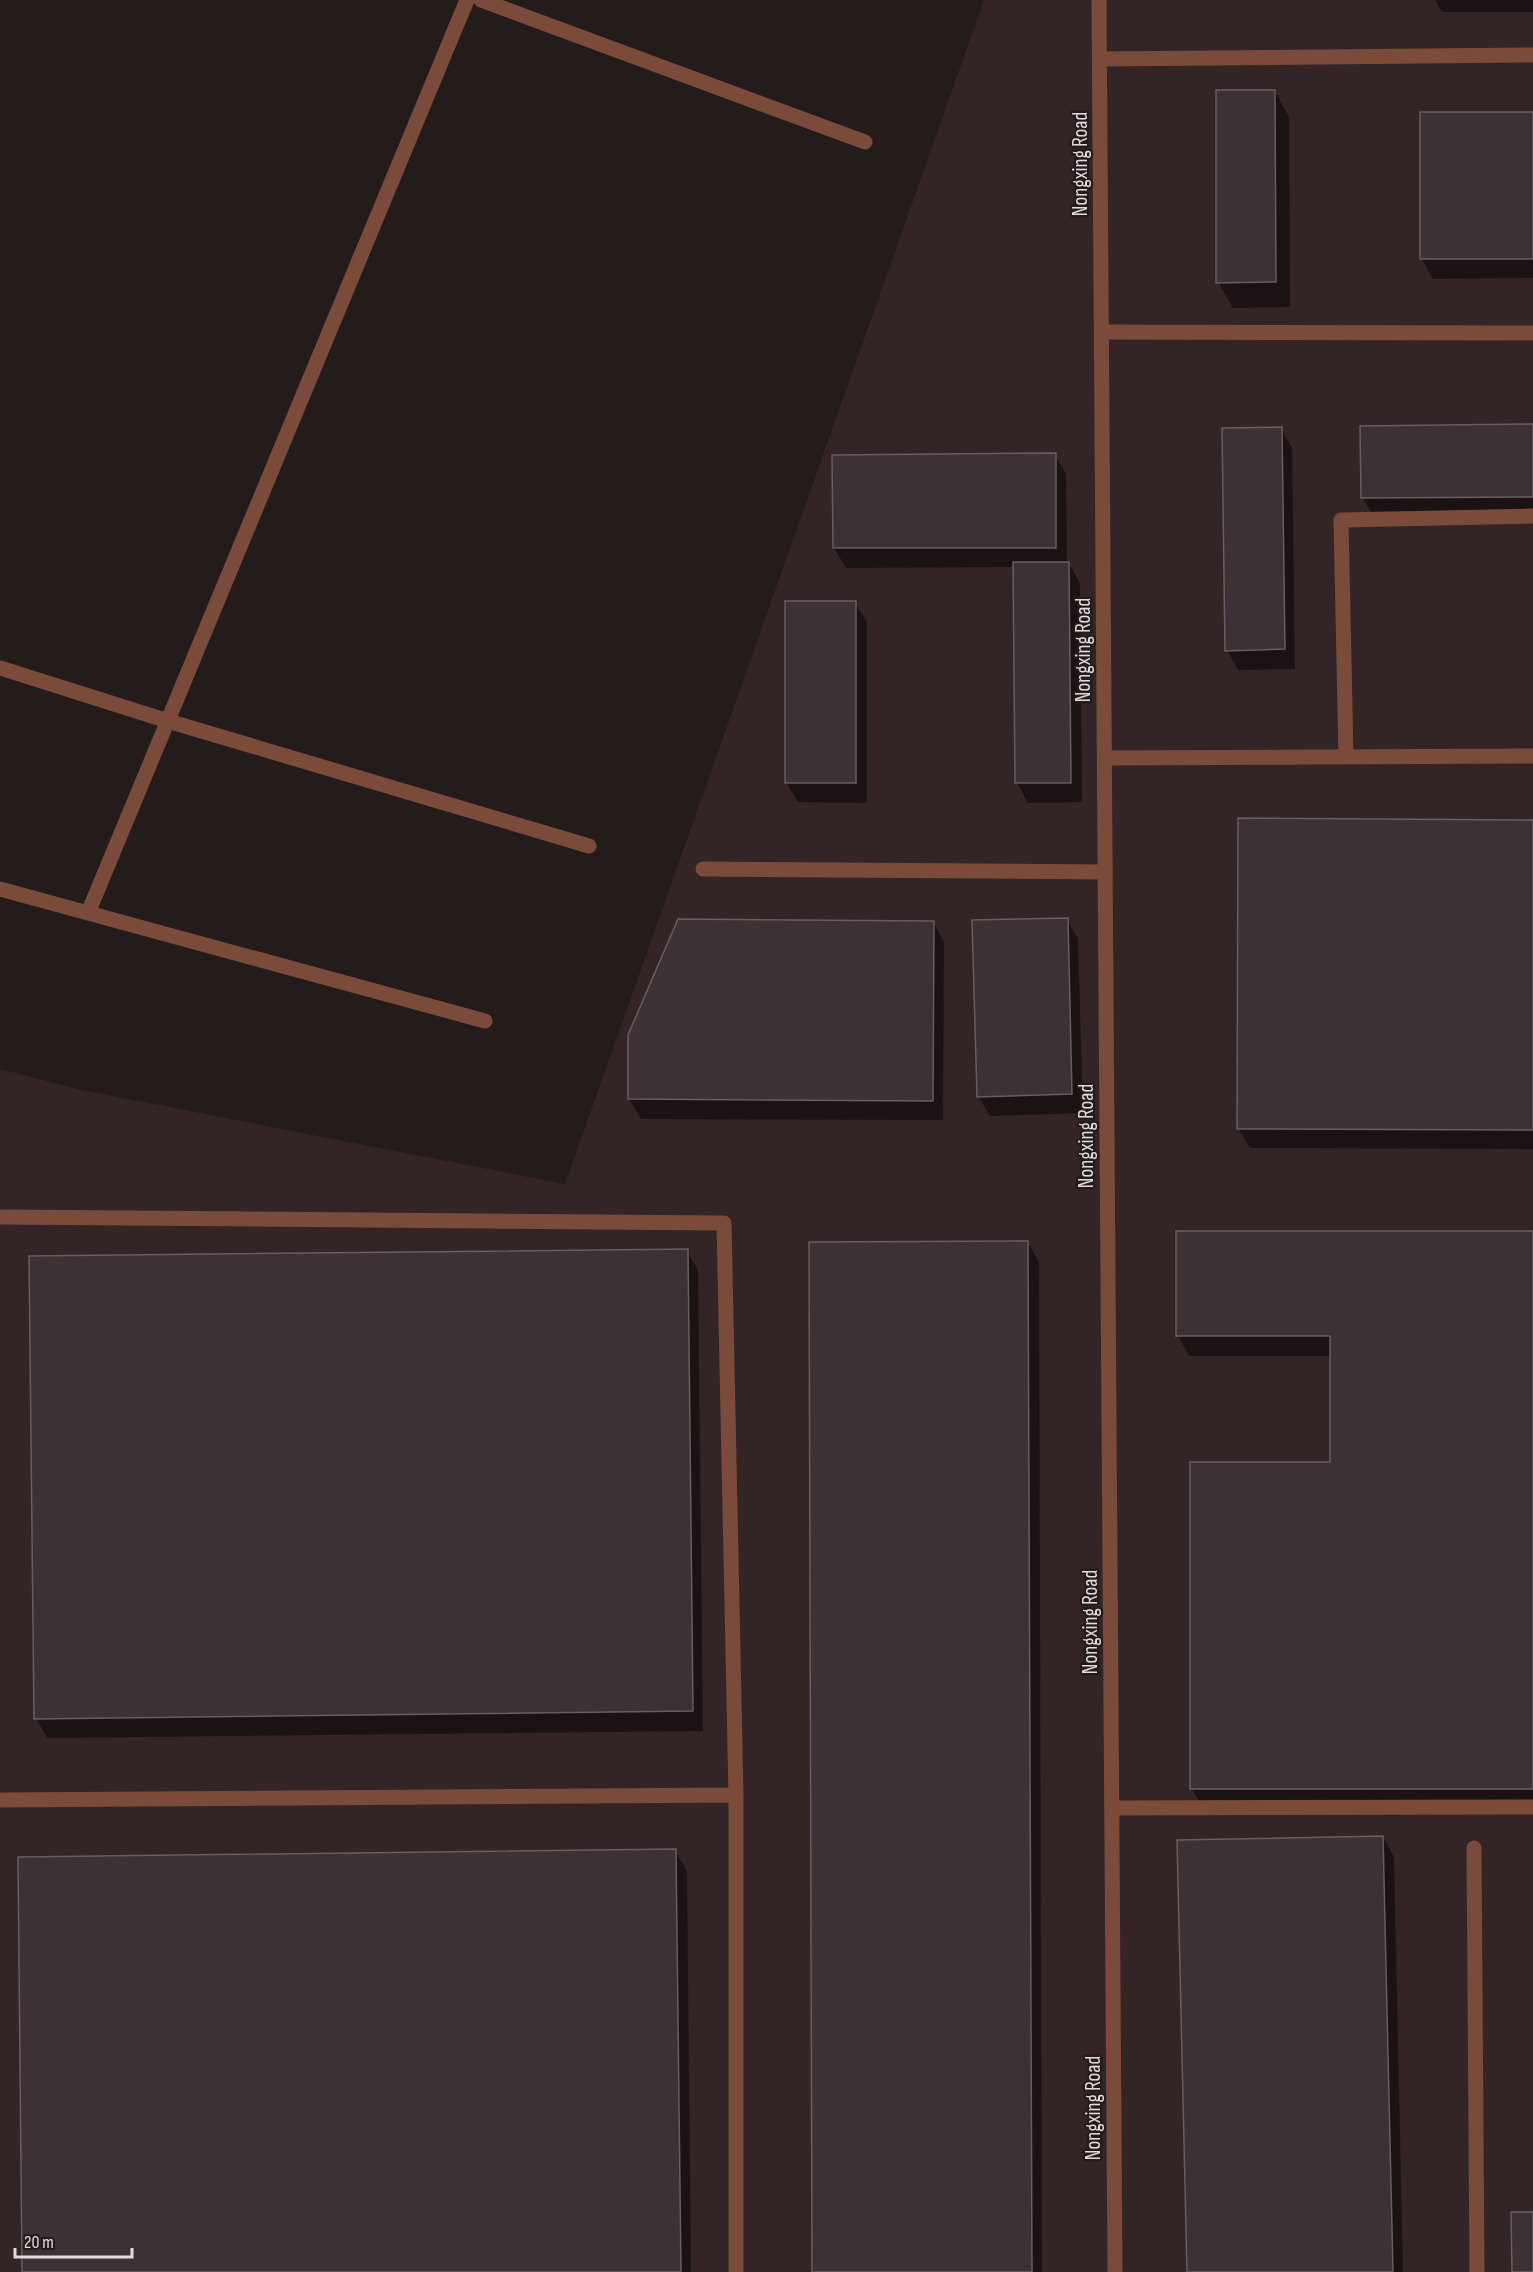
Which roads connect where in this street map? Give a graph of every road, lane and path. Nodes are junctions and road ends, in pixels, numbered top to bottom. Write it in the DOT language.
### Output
graph roads {
  1 [pos="467,0"];
  2 [pos="481,0"];
  3 [pos="1100,0"];
  4 [pos="1533,56"];
  5 [pos="1100,59"];
  6 [pos="865,142"];
  7 [pos="1102,332"];
  8 [pos="1533,333"];
  9 [pos="1533,516"];
  10 [pos="0,668"];
  11 [pos="168,721"];
  12 [pos="1533,756"];
  13 [pos="1346,757"];
  14 [pos="1105,758"];
  15 [pos="589,846"];
  16 [pos="703,869"];
  17 [pos="1105,872"];
  18 [pos="0,889"];
  19 [pos="88,913"];
  20 [pos="485,1021"];
  21 [pos="0,1217"];
  22 [pos="736,1796"];
  23 [pos="0,1800"];
  24 [pos="1533,1807"];
  25 [pos="1112,1808"];
  26 [pos="1474,1848"];
  27 [pos="736,2272"];
  28 [pos="1115,2272"];
  29 [pos="1477,2272"];
  1 -- 11 [label="street"];
  2 -- 6 [label="street"];
  3 -- 5 [label="street, Nongxing Road"];
  4 -- 5 [label="street"];
  5 -- 7 [label="street, Nongxing Road"];
  7 -- 8 [label="street"];
  7 -- 14 [label="street, Nongxing Road"];
  9 -- 13 [label="street"];
  10 -- 11 [label="street"];
  11 -- 15 [label="street"];
  11 -- 19 [label="street"];
  12 -- 13 [label="street"];
  13 -- 14 [label="street"];
  14 -- 17 [label="street, Nongxing Road"];
  16 -- 17 [label="street"];
  17 -- 25 [label="street, Nongxing Road"];
  18 -- 19 [label="street"];
  19 -- 20 [label="street"];
  21 -- 22 [label="street"];
  22 -- 23 [label="street"];
  22 -- 27 [label="street"];
  24 -- 25 [label="street"];
  25 -- 28 [label="street, Nongxing Road"];
  26 -- 29 [label="street"];
}
